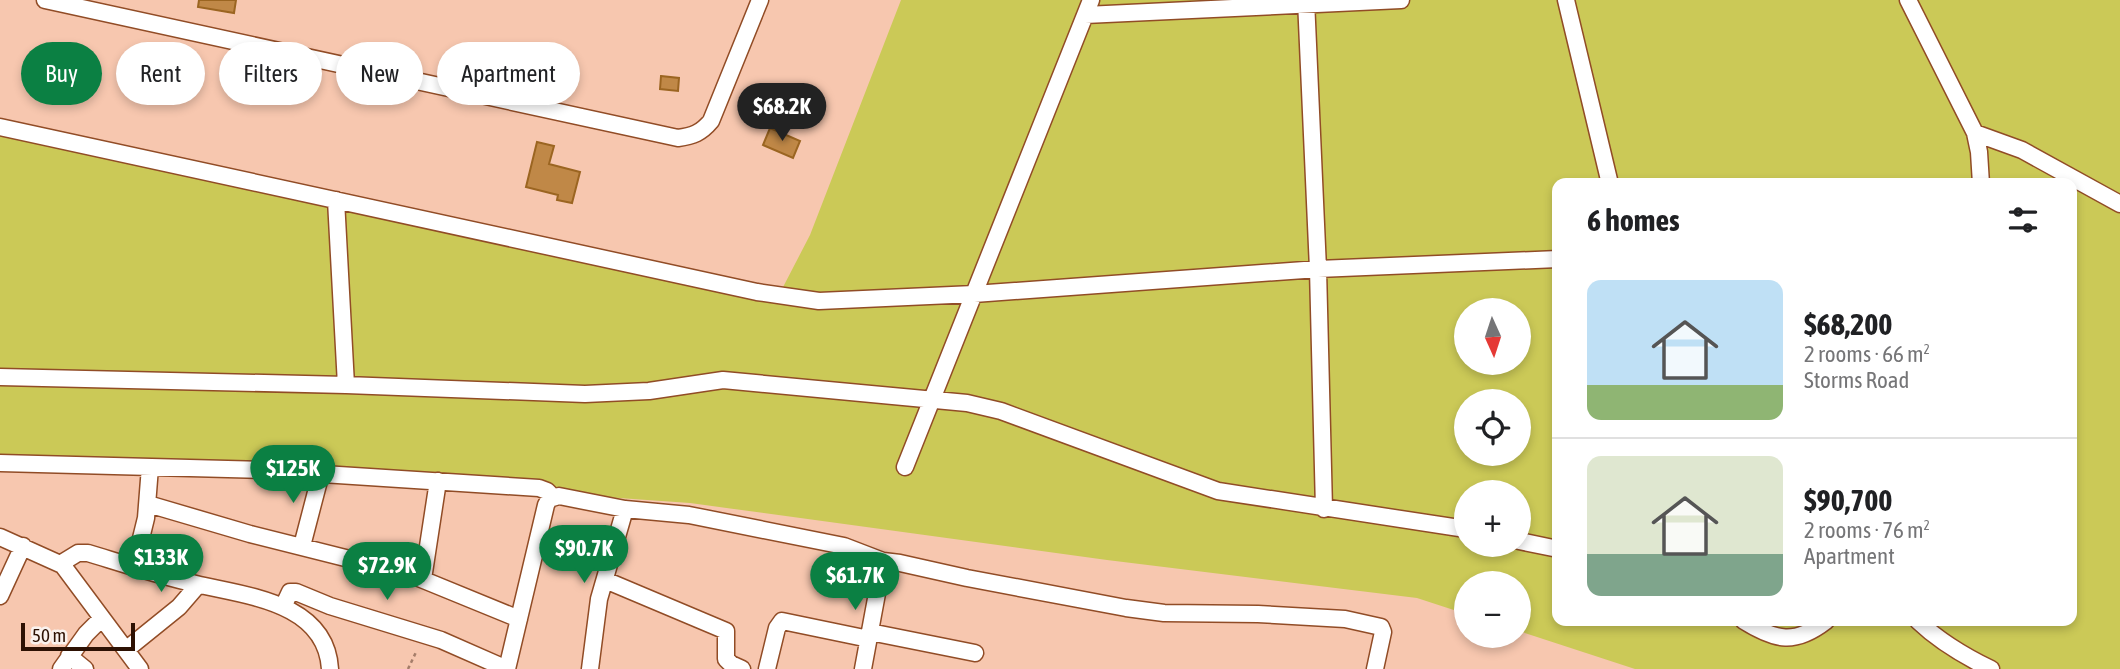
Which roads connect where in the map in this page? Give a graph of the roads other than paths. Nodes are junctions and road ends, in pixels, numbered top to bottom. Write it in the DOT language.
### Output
graph roads {
  1 [pos="45,0"];
  2 [pos="760,0"];
  3 [pos="1401,0"];
  4 [pos="1566,0"];
  5 [pos="1908,0"];
  6 [pos="1306,3"];
  7 [pos="1088,8"];
  8 [pos="0,127"];
  9 [pos="1975,133"];
  10 [pos="1609,178"];
  11 [pos="1980,178"];
  12 [pos="2073,178"];
  13 [pos="2077,180"];
  14 [pos="336,200"];
  15 [pos="2120,204"];
  16 [pos="1552,259"];
  17 [pos="1318,270"];
  18 [pos="974,294"];
  19 [pos="0,377"];
  20 [pos="346,385"];
  21 [pos="931,400"];
  22 [pos="0,463"];
  23 [pos="150,467"];
  24 [pos="905,467"];
  25 [pos="321,473"];
  26 [pos="438,481"];
  27 [pos="554,497"];
  28 [pos="148,505"];
  29 [pos="625,509"];
  30 [pos="1324,509"];
  31 [pos="1454,527"];
  32 [pos="0,537"];
  33 [pos="1531,543"];
  34 [pos="23,546"];
  35 [pos="302,546"];
  36 [pos="1552,548"];
  37 [pos="883,561"];
  38 [pos="61,563"];
  39 [pos="134,567"];
  40 [pos="423,579"];
  41 [pos="605,580"];
  42 [pos="198,585"];
  43 [pos="0,596"];
  44 [pos="283,607"];
  45 [pos="102,618"];
  46 [pos="519,619"];
  47 [pos="1753,626"];
  48 [pos="1819,626"];
  49 [pos="1924,626"];
  50 [pos="869,635"];
  51 [pos="127,649"];
  52 [pos="975,653"];
  53 [pos="65,662"];
  54 [pos="85,669"];
  55 [pos="140,669"];
  56 [pos="330,669"];
  57 [pos="507,669"];
  58 [pos="590,669"];
  59 [pos="742,669"];
  60 [pos="767,669"];
  61 [pos="863,669"];
  62 [pos="1375,669"];
  63 [pos="1991,669"];
  1 -- 2 [label="street"];
  3 -- 6 [label="street"];
  4 -- 10 [label="street"];
  5 -- 9 [label="street"];
  6 -- 7 [label="street"];
  6 -- 17 [label="street"];
  7 -- 18 [label="street"];
  8 -- 14 [label="street"];
  9 -- 11 [label="street"];
  9 -- 12 [label="street"];
  13 -- 15 [label="street"];
  14 -- 18 [label="street"];
  14 -- 20 [label="street"];
  16 -- 17 [label="street"];
  17 -- 18 [label="street"];
  17 -- 30 [label="street"];
  18 -- 21 [label="street"];
  19 -- 20 [label="street"];
  20 -- 21 [label="street"];
  21 -- 24 [label="street"];
  21 -- 30 [label="street"];
  22 -- 23 [label="street"];
  23 -- 25 [label="street"];
  23 -- 28 [label="street"];
  25 -- 26 [label="street"];
  25 -- 35 [label="street"];
  26 -- 27 [label="street"];
  26 -- 40 [label="street"];
  27 -- 29 [label="street"];
  27 -- 46 [label="street"];
  28 -- 35 [label="street"];
  28 -- 39 [label="street"];
  29 -- 37 [label="street"];
  29 -- 41 [label="street"];
  30 -- 31 [label="street"];
  32 -- 34 [label="street"];
  33 -- 36 [label="street"];
  34 -- 38 [label="street"];
  34 -- 43 [label="street"];
  35 -- 40 [label="street"];
  37 -- 50 [label="street"];
  37 -- 62 [label="street"];
  38 -- 39 [label="street"];
  38 -- 45 [label="street"];
  39 -- 42 [label="street"];
  40 -- 46 [label="street"];
  41 -- 58 [label="street"];
  41 -- 59 [label="street"];
  42 -- 44 [label="street"];
  42 -- 51 [label="street"];
  44 -- 56 [label="street"];
  44 -- 57 [label="street"];
  45 -- 51 [label="street"];
  45 -- 53 [label="street"];
  46 -- 57 [label="street"];
  47 -- 48 [label="street"];
  49 -- 63 [label="street"];
  50 -- 52 [label="street"];
  50 -- 60 [label="street"];
  50 -- 61 [label="street"];
  51 -- 55 [label="street"];
  53 -- 54 [label="street"];
}
